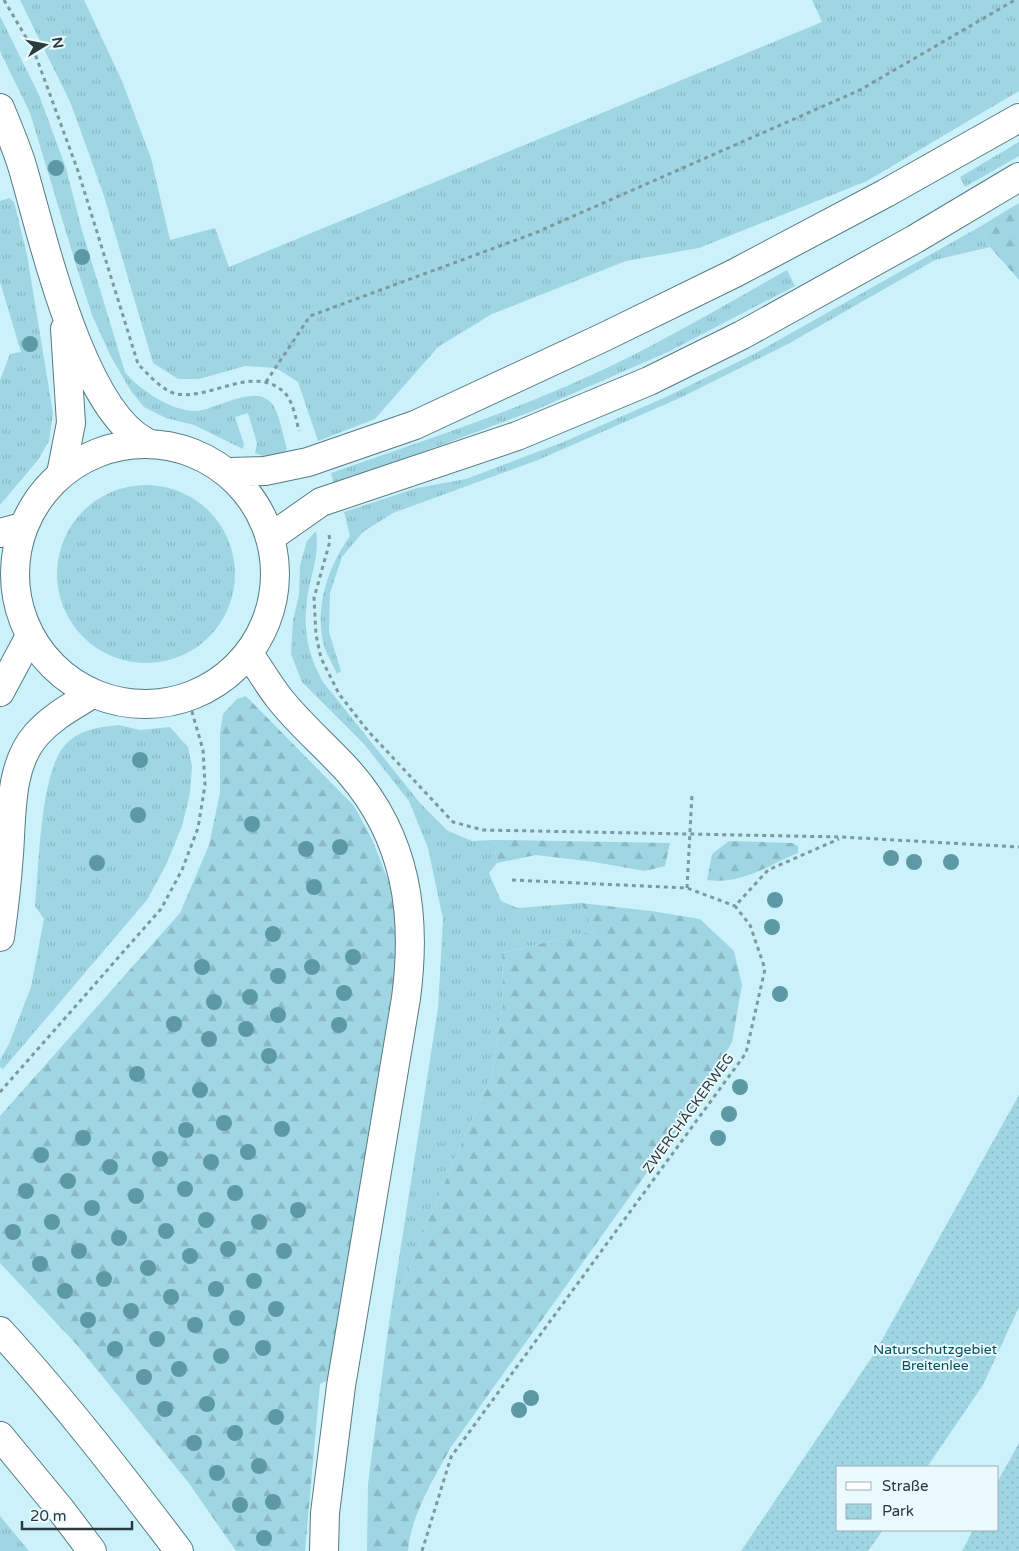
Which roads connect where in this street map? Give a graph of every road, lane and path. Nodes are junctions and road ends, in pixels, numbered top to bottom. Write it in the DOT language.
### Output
graph roads {
  1 [pos="4,0"];
  2 [pos="1015,0"];
  3 [pos="0,108"];
  4 [pos="1019,118"];
  5 [pos="1019,177"];
  6 [pos="63,310"];
  7 [pos="266,382"];
  8 [pos="300,433"];
  9 [pos="146,442"];
  10 [pos="230,472"];
  11 [pos="61,474"];
  12 [pos="11,530"];
  13 [pos="271,537"];
  14 [pos="330,541"];
  15 [pos="30,636"];
  16 [pos="249,654"];
  17 [pos="0,692"];
  18 [pos="92,694"];
  19 [pos="188,698"];
  20 [pos="692,794"];
  21 [pos="690,834"];
  22 [pos="842,837"];
  23 [pos="1019,847"];
  24 [pos="512,880"];
  25 [pos="688,888"];
  26 [pos="735,906"];
  27 [pos="0,937"];
  28 [pos="0,1092"];
  29 [pos="0,1332"];
  30 [pos="0,1436"];
  31 [pos="92,1551"];
  32 [pos="179,1551"];
  33 [pos="324,1551"];
  34 [pos="422,1551"];
  1 -- 7 [label="path"];
  2 -- 7 [label="path"];
  3 -- 6 [label="main road"];
  4 -- 10 [label="main road"];
  5 -- 13 [label="main road"];
  6 -- 9 [label="main road"];
  6 -- 11 [label="main road"];
  7 -- 8 [label="path"];
  9 -- 10 [label="main road"];
  9 -- 11 [label="main road"];
  10 -- 13 [label="main road"];
  11 -- 12 [label="main road"];
  12 -- 15 [label="main road"];
  13 -- 16 [label="main road"];
  14 -- 21 [label="path"];
  15 -- 17 [label="main road"];
  15 -- 18 [label="main road"];
  16 -- 19 [label="main road"];
  16 -- 33 [label="main road"];
  18 -- 19 [label="main road"];
  18 -- 27 [label="main road"];
  19 -- 28 [label="path"];
  20 -- 21 [label="path"];
  21 -- 22 [label="path"];
  21 -- 25 [label="path"];
  22 -- 23 [label="path"];
  22 -- 26 [label="path"];
  24 -- 25 [label="path"];
  25 -- 26 [label="path"];
  26 -- 34 [label="path, ZWERCHÄCKERWEG"];
  29 -- 32 [label="main road"];
  30 -- 31 [label="main road"];
}
